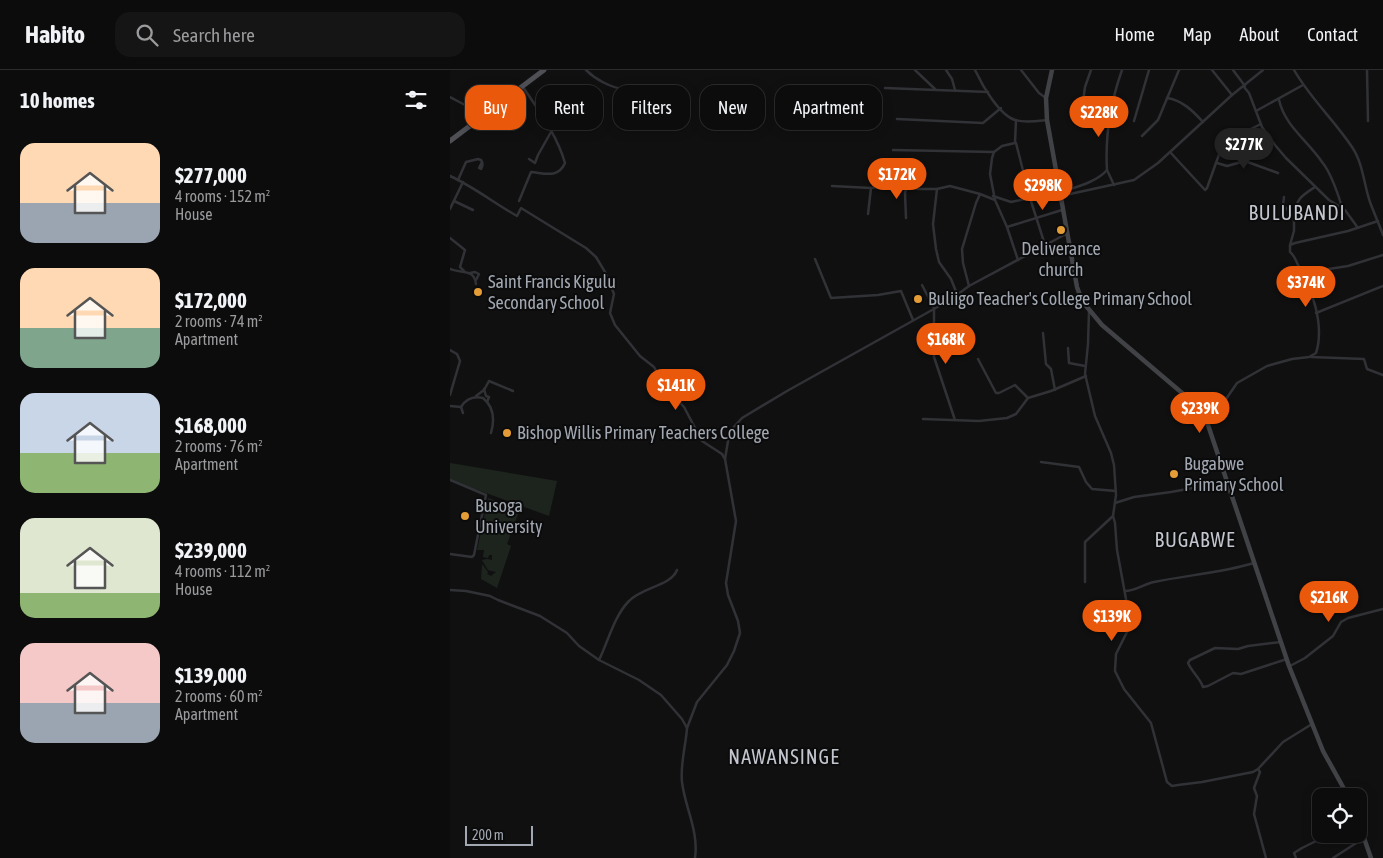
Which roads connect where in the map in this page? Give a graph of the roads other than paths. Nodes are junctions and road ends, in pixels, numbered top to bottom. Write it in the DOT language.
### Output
graph roads {
  1 [pos="544,70"];
  2 [pos="586,70"];
  3 [pos="915,70"];
  4 [pos="946,70"];
  5 [pos="975,70"];
  6 [pos="1020,70"];
  7 [pos="1052,70"];
  8 [pos="1091,70"];
  9 [pos="1122,70"];
  10 [pos="1150,70"];
  11 [pos="1178,70"];
  12 [pos="1212,70"];
  13 [pos="1233,70"];
  14 [pos="1263,70"];
  15 [pos="1294,70"];
  16 [pos="1367,70"];
  17 [pos="525,85"];
  18 [pos="613,86"];
  19 [pos="1244,86"];
  20 [pos="1303,86"];
  21 [pos="885,88"];
  22 [pos="936,90"];
  23 [pos="955,90"];
  24 [pos="526,92"];
  25 [pos="988,92"];
  26 [pos="1232,95"];
  27 [pos="450,97"];
  28 [pos="1046,98"];
  29 [pos="1167,98"];
  30 [pos="1279,100"];
  31 [pos="465,105"];
  32 [pos="1000,108"];
  33 [pos="1255,111"];
  34 [pos="897,119"];
  35 [pos="1016,120"];
  36 [pos="1047,120"];
  37 [pos="1368,120"];
  38 [pos="1134,121"];
  39 [pos="1203,122"];
  40 [pos="1080,124"];
  41 [pos="1261,124"];
  42 [pos="455,129"];
  43 [pos="466,130"];
  44 [pos="551,131"];
  45 [pos="459,135"];
  46 [pos="1142,136"];
  47 [pos="450,141"];
  48 [pos="1015,143"];
  49 [pos="893,150"];
  50 [pos="994,152"];
  51 [pos="1170,152"];
  52 [pos="529,159"];
  53 [pos="482,162"];
  54 [pos="1217,163"];
  55 [pos="1107,170"];
  56 [pos="1278,173"];
  57 [pos="450,176"];
  58 [pos="458,178"];
  59 [pos="463,178"];
  60 [pos="463,182"];
  61 [pos="907,185"];
  62 [pos="1114,185"];
  63 [pos="832,186"];
  64 [pos="1316,187"];
  65 [pos="871,188"];
  66 [pos="937,189"];
  67 [pos="980,194"];
  68 [pos="1061,194"];
  69 [pos="993,196"];
  70 [pos="1284,197"];
  71 [pos="1030,198"];
  72 [pos="995,200"];
  73 [pos="454,201"];
  74 [pos="519,201"];
  75 [pos="1342,208"];
  76 [pos="450,209"];
  77 [pos="1064,209"];
  78 [pos="473,210"];
  79 [pos="868,214"];
  80 [pos="1294,216"];
  81 [pos="906,218"];
  82 [pos="1036,219"];
  83 [pos="1378,221"];
  84 [pos="1007,227"];
  85 [pos="1358,228"];
  86 [pos="1068,234"];
  87 [pos="1383,235"];
  88 [pos="450,238"];
  89 [pos="1045,245"];
  90 [pos="1290,246"];
  91 [pos="1383,255"];
  92 [pos="815,259"];
  93 [pos="1018,260"];
  94 [pos="450,269"];
  95 [pos="464,271"];
  96 [pos="1303,273"];
  97 [pos="476,282"];
  98 [pos="922,285"];
  99 [pos="968,286"];
  100 [pos="1383,286"];
  101 [pos="957,294"];
  102 [pos="934,308"];
  103 [pos="1089,311"];
  104 [pos="1316,313"];
  105 [pos="913,320"];
  106 [pos="1042,333"];
  107 [pos="1068,348"];
  108 [pos="450,350"];
  109 [pos="1309,357"];
  110 [pos="978,359"];
  111 [pos="1085,366"];
  112 [pos="1383,375"];
  113 [pos="1086,376"];
  114 [pos="484,389"];
  115 [pos="1055,390"];
  116 [pos="514,391"];
  117 [pos="450,395"];
  118 [pos="475,397"];
  119 [pos="1028,398"];
  120 [pos="487,402"];
  121 [pos="450,406"];
  122 [pos="461,407"];
  123 [pos="462,413"];
  124 [pos="923,419"];
  125 [pos="1206,419"];
  126 [pos="955,420"];
  127 [pos="491,433"];
  128 [pos="725,459"];
  129 [pos="1041,462"];
  130 [pos="450,480"];
  131 [pos="1226,482"];
  132 [pos="1116,491"];
  133 [pos="1114,503"];
  134 [pos="1113,516"];
  135 [pos="450,554"];
  136 [pos="1254,563"];
  137 [pos="677,570"];
  138 [pos="1085,582"];
  139 [pos="450,590"];
  140 [pos="1125,591"];
  141 [pos="1383,609"];
  142 [pos="1281,642"];
  143 [pos="1286,659"];
  144 [pos="600,660"];
  145 [pos="1289,666"];
  146 [pos="1312,724"];
  147 [pos="687,728"];
  148 [pos="1258,769"];
  149 [pos="1344,788"];
  150 [pos="1312,843"];
  151 [pos="1356,843"];
  152 [pos="1366,843"];
  153 [pos="695,857"];
  154 [pos="700,858"];
  155 [pos="1266,858"];
  156 [pos="1296,858"];
  157 [pos="1332,858"];
  158 [pos="1371,858"];
  1 -- 17 [label="main road"];
  2 -- 18 [label="street"];
  3 -- 22 [label="street"];
  4 -- 23 [label="street"];
  5 -- 25 [label="street"];
  6 -- 28 [label="street"];
  7 -- 28 [label="street"];
  8 -- 40 [label="street"];
  9 -- 55 [label="street"];
  10 -- 38 [label="street"];
  11 -- 29 [label="street"];
  12 -- 26 [label="street"];
  13 -- 19 [label="street"];
  14 -- 19 [label="street"];
  15 -- 20 [label="street"];
  16 -- 37 [label="street"];
  19 -- 26 [label="street"];
  19 -- 33 [label="street"];
  20 -- 30 [label="street"];
  20 -- 83 [label="street"];
  21 -- 22 [label="street"];
  22 -- 23 [label="street"];
  23 -- 25 [label="street"];
  24 -- 44 [label="street"];
  25 -- 32 [label="street"];
  26 -- 39 [label="street"];
  27 -- 31 [label="street"];
  28 -- 36 [label="street"];
  29 -- 39 [label="street"];
  29 -- 46 [label="street"];
  30 -- 33 [label="street"];
  30 -- 75 [label="street"];
  32 -- 34 [label="street"];
  32 -- 35 [label="street"];
  33 -- 41 [label="street"];
  35 -- 36 [label="street"];
  35 -- 48 [label="street"];
  36 -- 68 [label="street"];
  39 -- 51 [label="street"];
  41 -- 54 [label="street"];
  41 -- 64 [label="street"];
  42 -- 45 [label="street"];
  43 -- 45 [label="main road"];
  44 -- 52 [label="street"];
  44 -- 74 [label="street"];
  45 -- 47 [label="main road"];
  48 -- 50 [label="street"];
  48 -- 71 [label="street"];
  49 -- 50 [label="street"];
  50 -- 69 [label="street"];
  51 -- 54 [label="street"];
  51 -- 62 [label="street"];
  53 -- 58 [label="street"];
  54 -- 56 [label="street"];
  55 -- 62 [label="street"];
  55 -- 68 [label="street"];
  57 -- 58 [label="street"];
  58 -- 59 [label="street"];
  58 -- 60 [label="street"];
  60 -- 73 [label="street"];
  60 -- 128 [label="street"];
  61 -- 65 [label="street"];
  61 -- 66 [label="street"];
  61 -- 81 [label="street"];
  62 -- 68 [label="street"];
  63 -- 65 [label="street"];
  64 -- 75 [label="street"];
  64 -- 80 [label="street"];
  65 -- 79 [label="street"];
  66 -- 67 [label="street"];
  66 -- 101 [label="street"];
  67 -- 72 [label="street"];
  67 -- 99 [label="street"];
  68 -- 77 [label="street"];
  69 -- 71 [label="street"];
  69 -- 72 [label="street"];
  70 -- 80 [label="street"];
  71 -- 82 [label="street"];
  72 -- 84 [label="street"];
  73 -- 76 [label="street"];
  73 -- 78 [label="street"];
  75 -- 85 [label="street"];
  77 -- 82 [label="street"];
  77 -- 86 [label="street"];
  80 -- 90 [label="street"];
  82 -- 84 [label="street"];
  82 -- 89 [label="street"];
  83 -- 85 [label="street"];
  83 -- 87 [label="street"];
  84 -- 93 [label="street"];
  85 -- 90 [label="street"];
  86 -- 89 [label="street"];
  86 -- 103 [label="street"];
  88 -- 95 [label="street"];
  89 -- 93 [label="street"];
  90 -- 96 [label="street"];
  91 -- 96 [label="street"];
  92 -- 105 [label="street"];
  93 -- 99 [label="street"];
  94 -- 95 [label="street"];
  95 -- 97 [label="street"];
  96 -- 104 [label="street"];
  98 -- 102 [label="street"];
  99 -- 101 [label="street"];
  100 -- 104 [label="street"];
  101 -- 102 [label="street"];
  102 -- 105 [label="street"];
  102 -- 126 [label="street"];
  103 -- 111 [label="street"];
  103 -- 125 [label="street"];
  104 -- 109 [label="street"];
  105 -- 128 [label="street"];
  106 -- 115 [label="street"];
  107 -- 111 [label="street"];
  108 -- 117 [label="street"];
  109 -- 112 [label="street"];
  109 -- 125 [label="street"];
  110 -- 119 [label="street"];
  111 -- 113 [label="street"];
  113 -- 115 [label="street"];
  113 -- 132 [label="street"];
  114 -- 116 [label="street"];
  114 -- 118 [label="street"];
  114 -- 120 [label="street"];
  115 -- 119 [label="street"];
  118 -- 120 [label="street"];
  118 -- 122 [label="street"];
  119 -- 126 [label="street"];
  120 -- 127 [label="street"];
  121 -- 122 [label="street"];
  122 -- 123 [label="street"];
  124 -- 126 [label="street"];
  125 -- 131 [label="street"];
  128 -- 147 [label="street"];
  129 -- 132 [label="street"];
  130 -- 135 [label="street"];
  131 -- 133 [label="street"];
  131 -- 136 [label="street"];
  132 -- 133 [label="street"];
  133 -- 134 [label="street"];
  134 -- 138 [label="street"];
  134 -- 140 [label="street"];
  136 -- 140 [label="street"];
  136 -- 142 [label="street"];
  137 -- 144 [label="street"];
  139 -- 144 [label="street"];
  140 -- 148 [label="street"];
  141 -- 145 [label="street"];
  142 -- 143 [label="street"];
  142 -- 143 [label="street"];
  143 -- 145 [label="street"];
  144 -- 147 [label="street"];
  145 -- 146 [label="street"];
  146 -- 148 [label="street"];
  146 -- 149 [label="street"];
  147 -- 153 [label="street"];
  148 -- 155 [label="street"];
  150 -- 156 [label="street"];
  151 -- 157 [label="street"];
  152 -- 158 [label="street"];
  153 -- 154 [label="street"];
}
